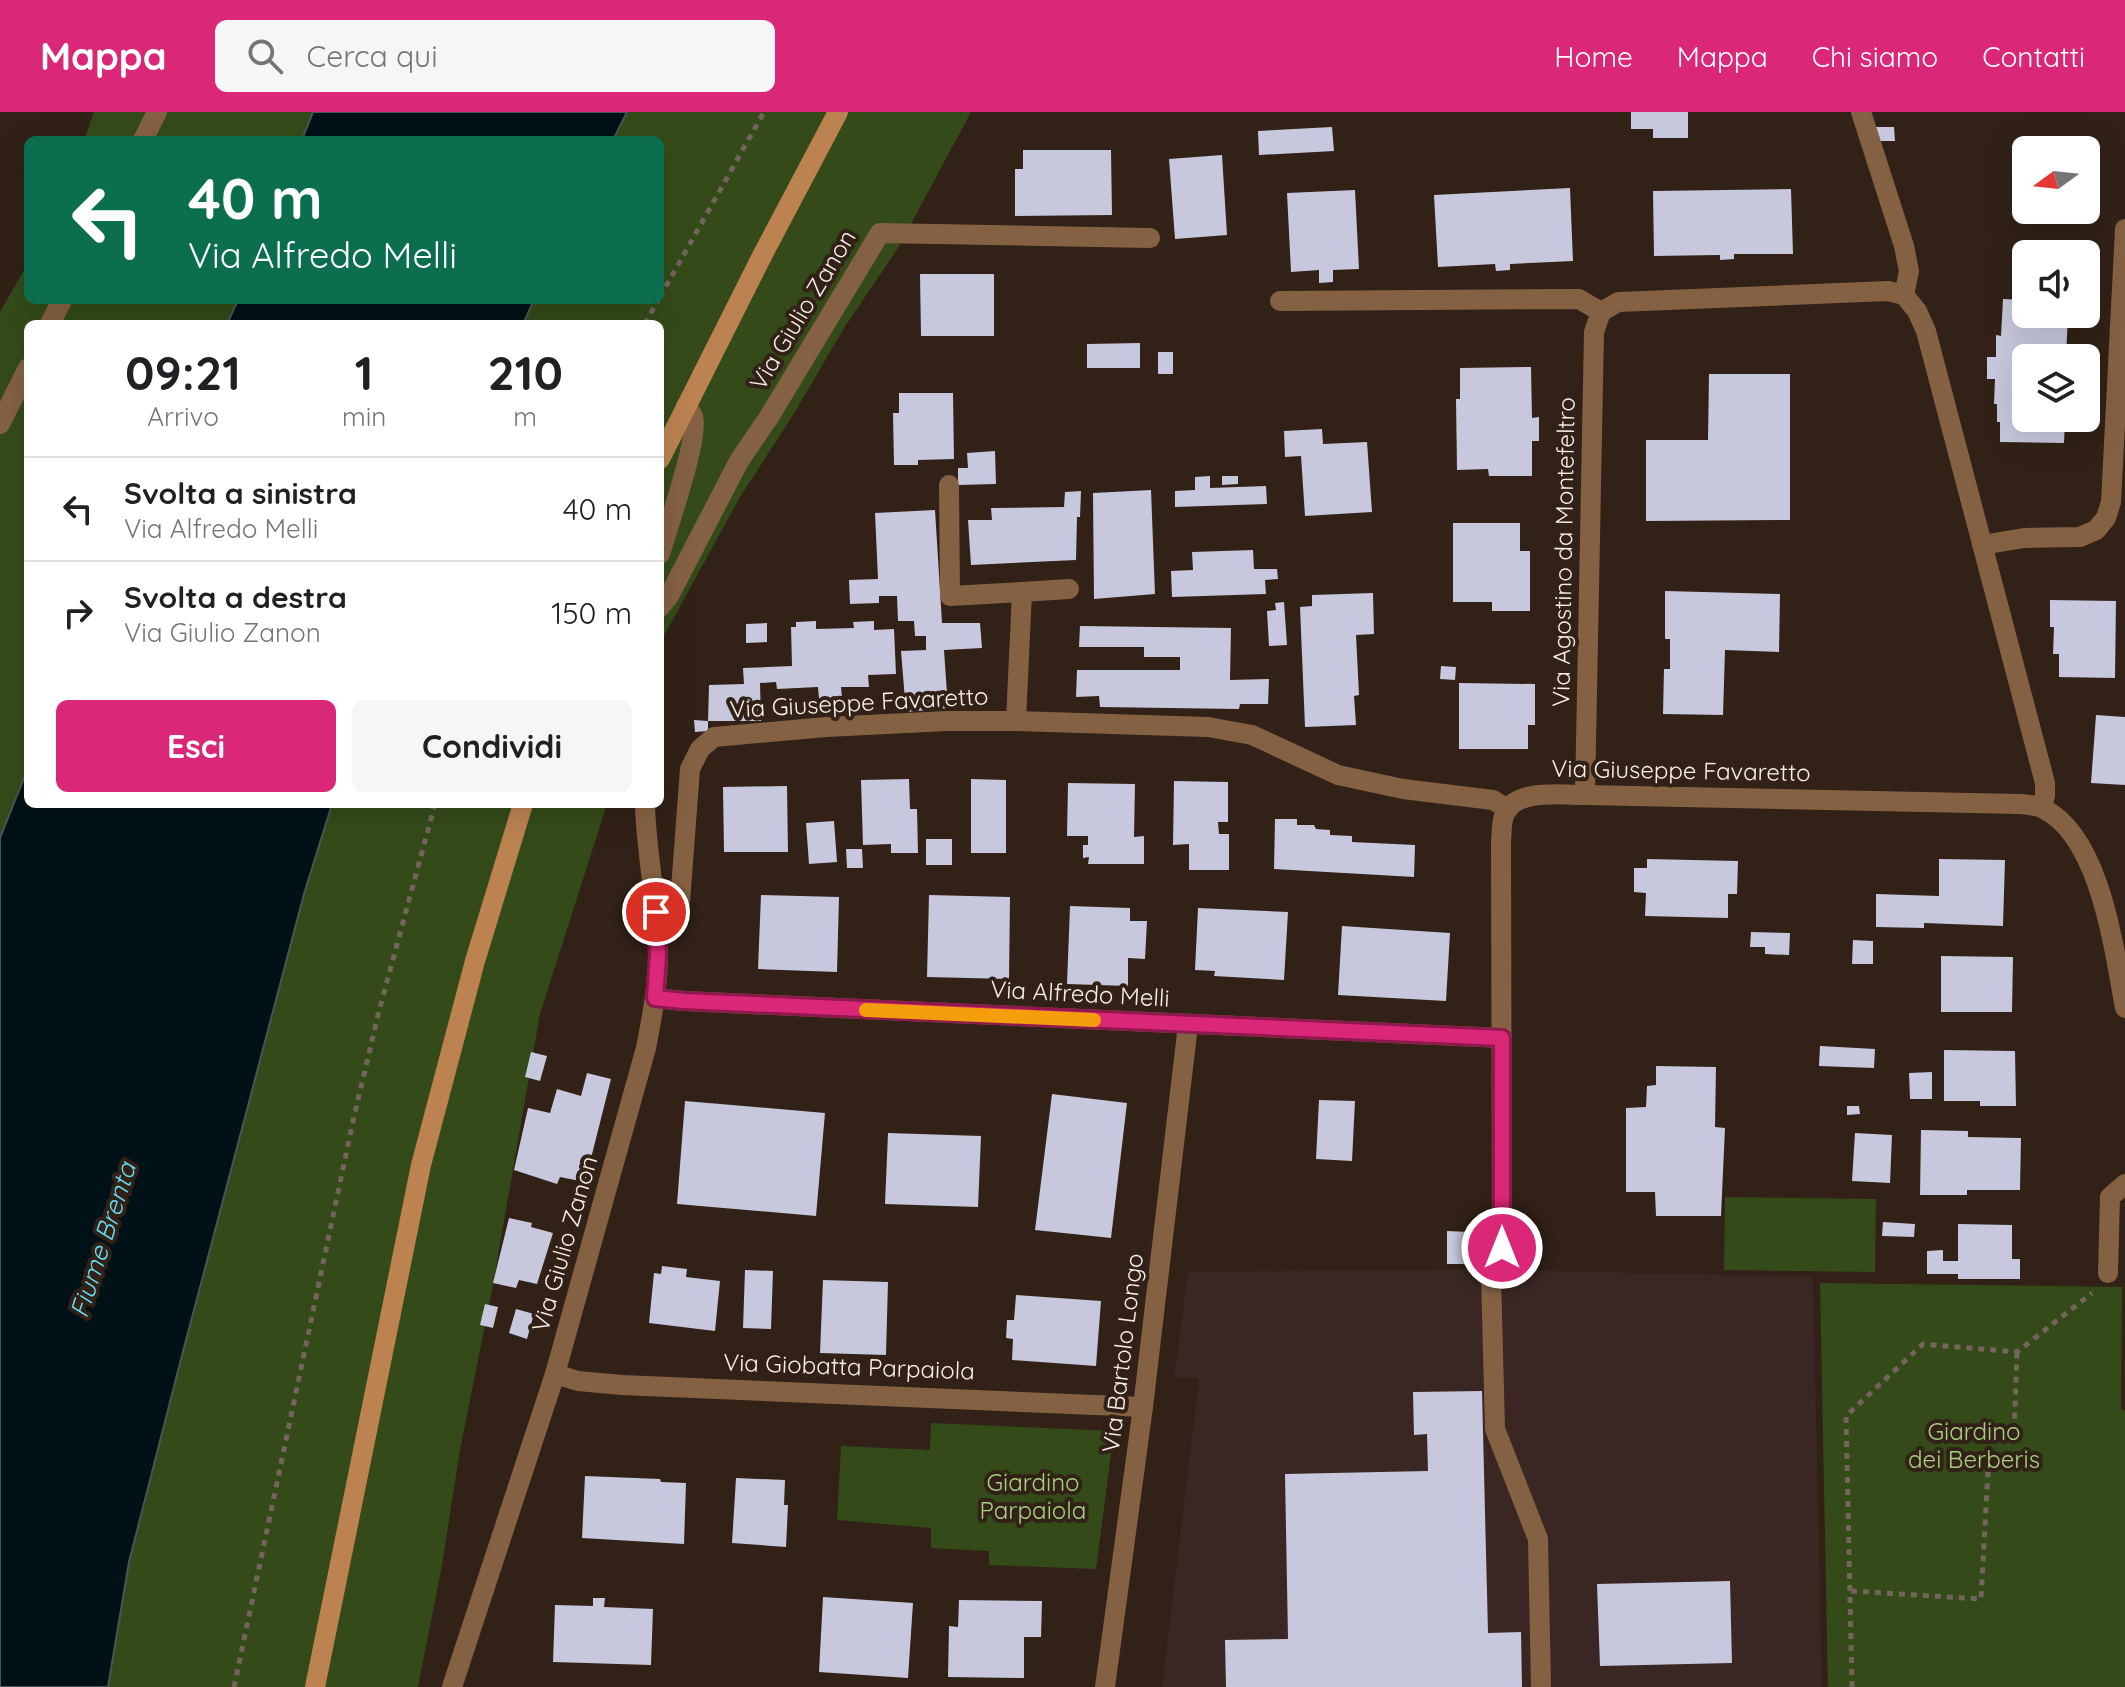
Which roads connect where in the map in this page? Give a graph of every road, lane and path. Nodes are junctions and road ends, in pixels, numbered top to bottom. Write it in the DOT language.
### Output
graph roads {
  1 [pos="157,112"];
  2 [pos="764,112"];
  3 [pos="838,112"];
  4 [pos="1861,112"];
  5 [pos="145,136"];
  6 [pos="2125,229"];
  7 [pos="1150,238"];
  8 [pos="664,289"];
  9 [pos="1904,295"];
  10 [pos="1280,301"];
  11 [pos="1601,312"];
  12 [pos="24,376"];
  13 [pos="686,406"];
  14 [pos="0,424"];
  15 [pos="664,451"];
  16 [pos="949,485"];
  17 [pos="664,541"];
  18 [pos="1982,545"];
  19 [pos="1069,589"];
  20 [pos="1022,592"];
  21 [pos="664,602"];
  22 [pos="1016,721"];
  23 [pos="1585,795"];
  24 [pos="2042,807"];
  25 [pos="434,808"];
  26 [pos="522,808"];
  27 [pos="645,808"];
  28 [pos="1508,809"];
  29 [pos="656,912"];
  30 [pos="655,998"];
  31 [pos="2125,1008"];
  32 [pos="1188,1025"];
  33 [pos="1502,1038"];
  34 [pos="2125,1184"];
  35 [pos="1502,1248"];
  36 [pos="2108,1273"];
  37 [pos="1491,1275"];
  38 [pos="2017,1352"];
  39 [pos="555,1374"];
  40 [pos="1143,1407"];
  41 [pos="1851,1591"];
  42 [pos="234,1687"];
  43 [pos="315,1687"];
  44 [pos="452,1687"];
  45 [pos="1105,1687"];
  46 [pos="1541,1687"];
  47 [pos="1852,1687"];
  1 -- 5 [label="street"];
  2 -- 8 [label="path"];
  3 -- 13 [label="street"];
  4 -- 9 [label="street"];
  6 -- 18 [label="street"];
  7 -- 21 [label="street, Via Giulio Zanon"];
  9 -- 11 [label="street"];
  9 -- 18 [label="street"];
  10 -- 11 [label="street"];
  11 -- 23 [label="street, Via Agostino da Montefeltro"];
  12 -- 14 [label="street"];
  13 -- 15 [label="street"];
  13 -- 17 [label="street"];
  16 -- 20 [label="street"];
  18 -- 24 [label="street"];
  19 -- 20 [label="street"];
  20 -- 22 [label="street, Via Giuseppe Favaretto"];
  22 -- 28 [label="street, Via Giuseppe Favaretto"];
  22 -- 29 [label="street, Via Giuseppe Favaretto"];
  23 -- 24 [label="street, Via Giuseppe Favaretto"];
  23 -- 28 [label="street, Via Giuseppe Favaretto"];
  24 -- 31 [label="street"];
  25 -- 42 [label="path"];
  26 -- 43 [label="street"];
  27 -- 29 [label="street, Via Giulio Zanon"];
  28 -- 33 [label="street"];
  29 -- 30 [label="street, Via Giulio Zanon"];
  30 -- 32 [label="street, Via Alfredo Melli"];
  30 -- 39 [label="street, Via Giulio Zanon"];
  32 -- 33 [label="street, Via Alfredo Melli"];
  32 -- 40 [label="street, Via Bartolo Longo"];
  33 -- 35 [label="street"];
  34 -- 36 [label="street"];
  36 -- 38 [label="path"];
  37 -- 46 [label="street"];
  38 -- 41 [label="path"];
  38 -- 41 [label="path"];
  39 -- 40 [label="street, Via Giobatta Parpaiola"];
  39 -- 44 [label="street, Via Giulio Zanon"];
  40 -- 45 [label="street, Via Bartolo Longo"];
  41 -- 47 [label="path"];
}
